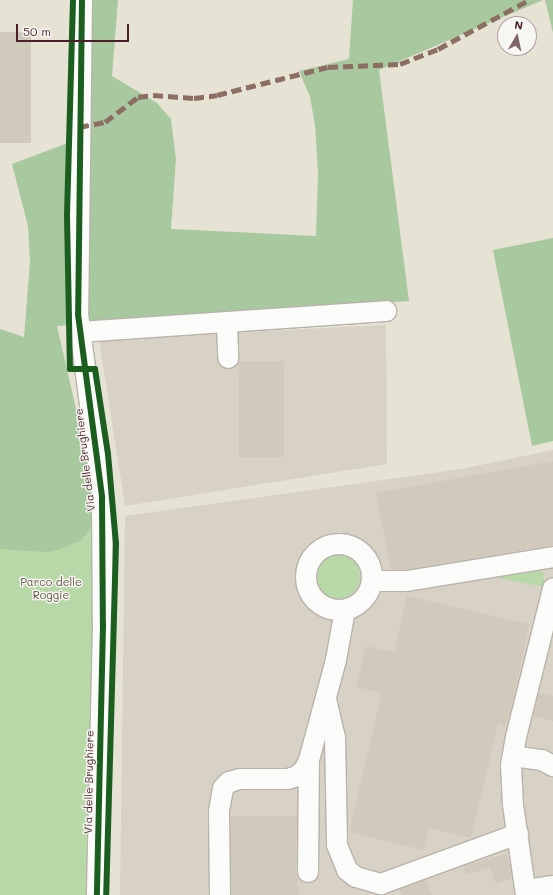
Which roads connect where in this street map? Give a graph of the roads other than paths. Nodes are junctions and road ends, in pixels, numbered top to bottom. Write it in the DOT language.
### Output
graph roads {
  1 [pos="82,0"];
  2 [pos="386,311"];
  3 [pos="227,322"];
  4 [pos="80,332"];
  5 [pos="228,358"];
  6 [pos="553,557"];
  7 [pos="372,579"];
  8 [pos="553,589"];
  9 [pos="345,610"];
  10 [pos="547,631"];
  11 [pos="326,699"];
  12 [pos="513,756"];
  13 [pos="309,760"];
  14 [pos="553,766"];
  15 [pos="518,834"];
  16 [pos="308,872"];
  17 [pos="553,886"];
  18 [pos="373,889"];
  19 [pos="530,893"];
  20 [pos="96,895"];
  21 [pos="220,895"];
  1 -- 4 [label="street, Via delle Brughiere"];
  2 -- 3 [label="street"];
  3 -- 4 [label="street"];
  3 -- 5 [label="street"];
  4 -- 20 [label="street, Via delle Brughiere"];
  6 -- 7 [label="street"];
  7 -- 9 [label="street"];
  7 -- 9 [label="street"];
  8 -- 10 [label="street"];
  9 -- 11 [label="street"];
  10 -- 12 [label="street"];
  11 -- 13 [label="street"];
  11 -- 18 [label="street"];
  12 -- 14 [label="street"];
  12 -- 15 [label="street"];
  13 -- 16 [label="street"];
  13 -- 21 [label="street"];
  15 -- 18 [label="street"];
  15 -- 19 [label="street"];
  17 -- 19 [label="street"];
}
